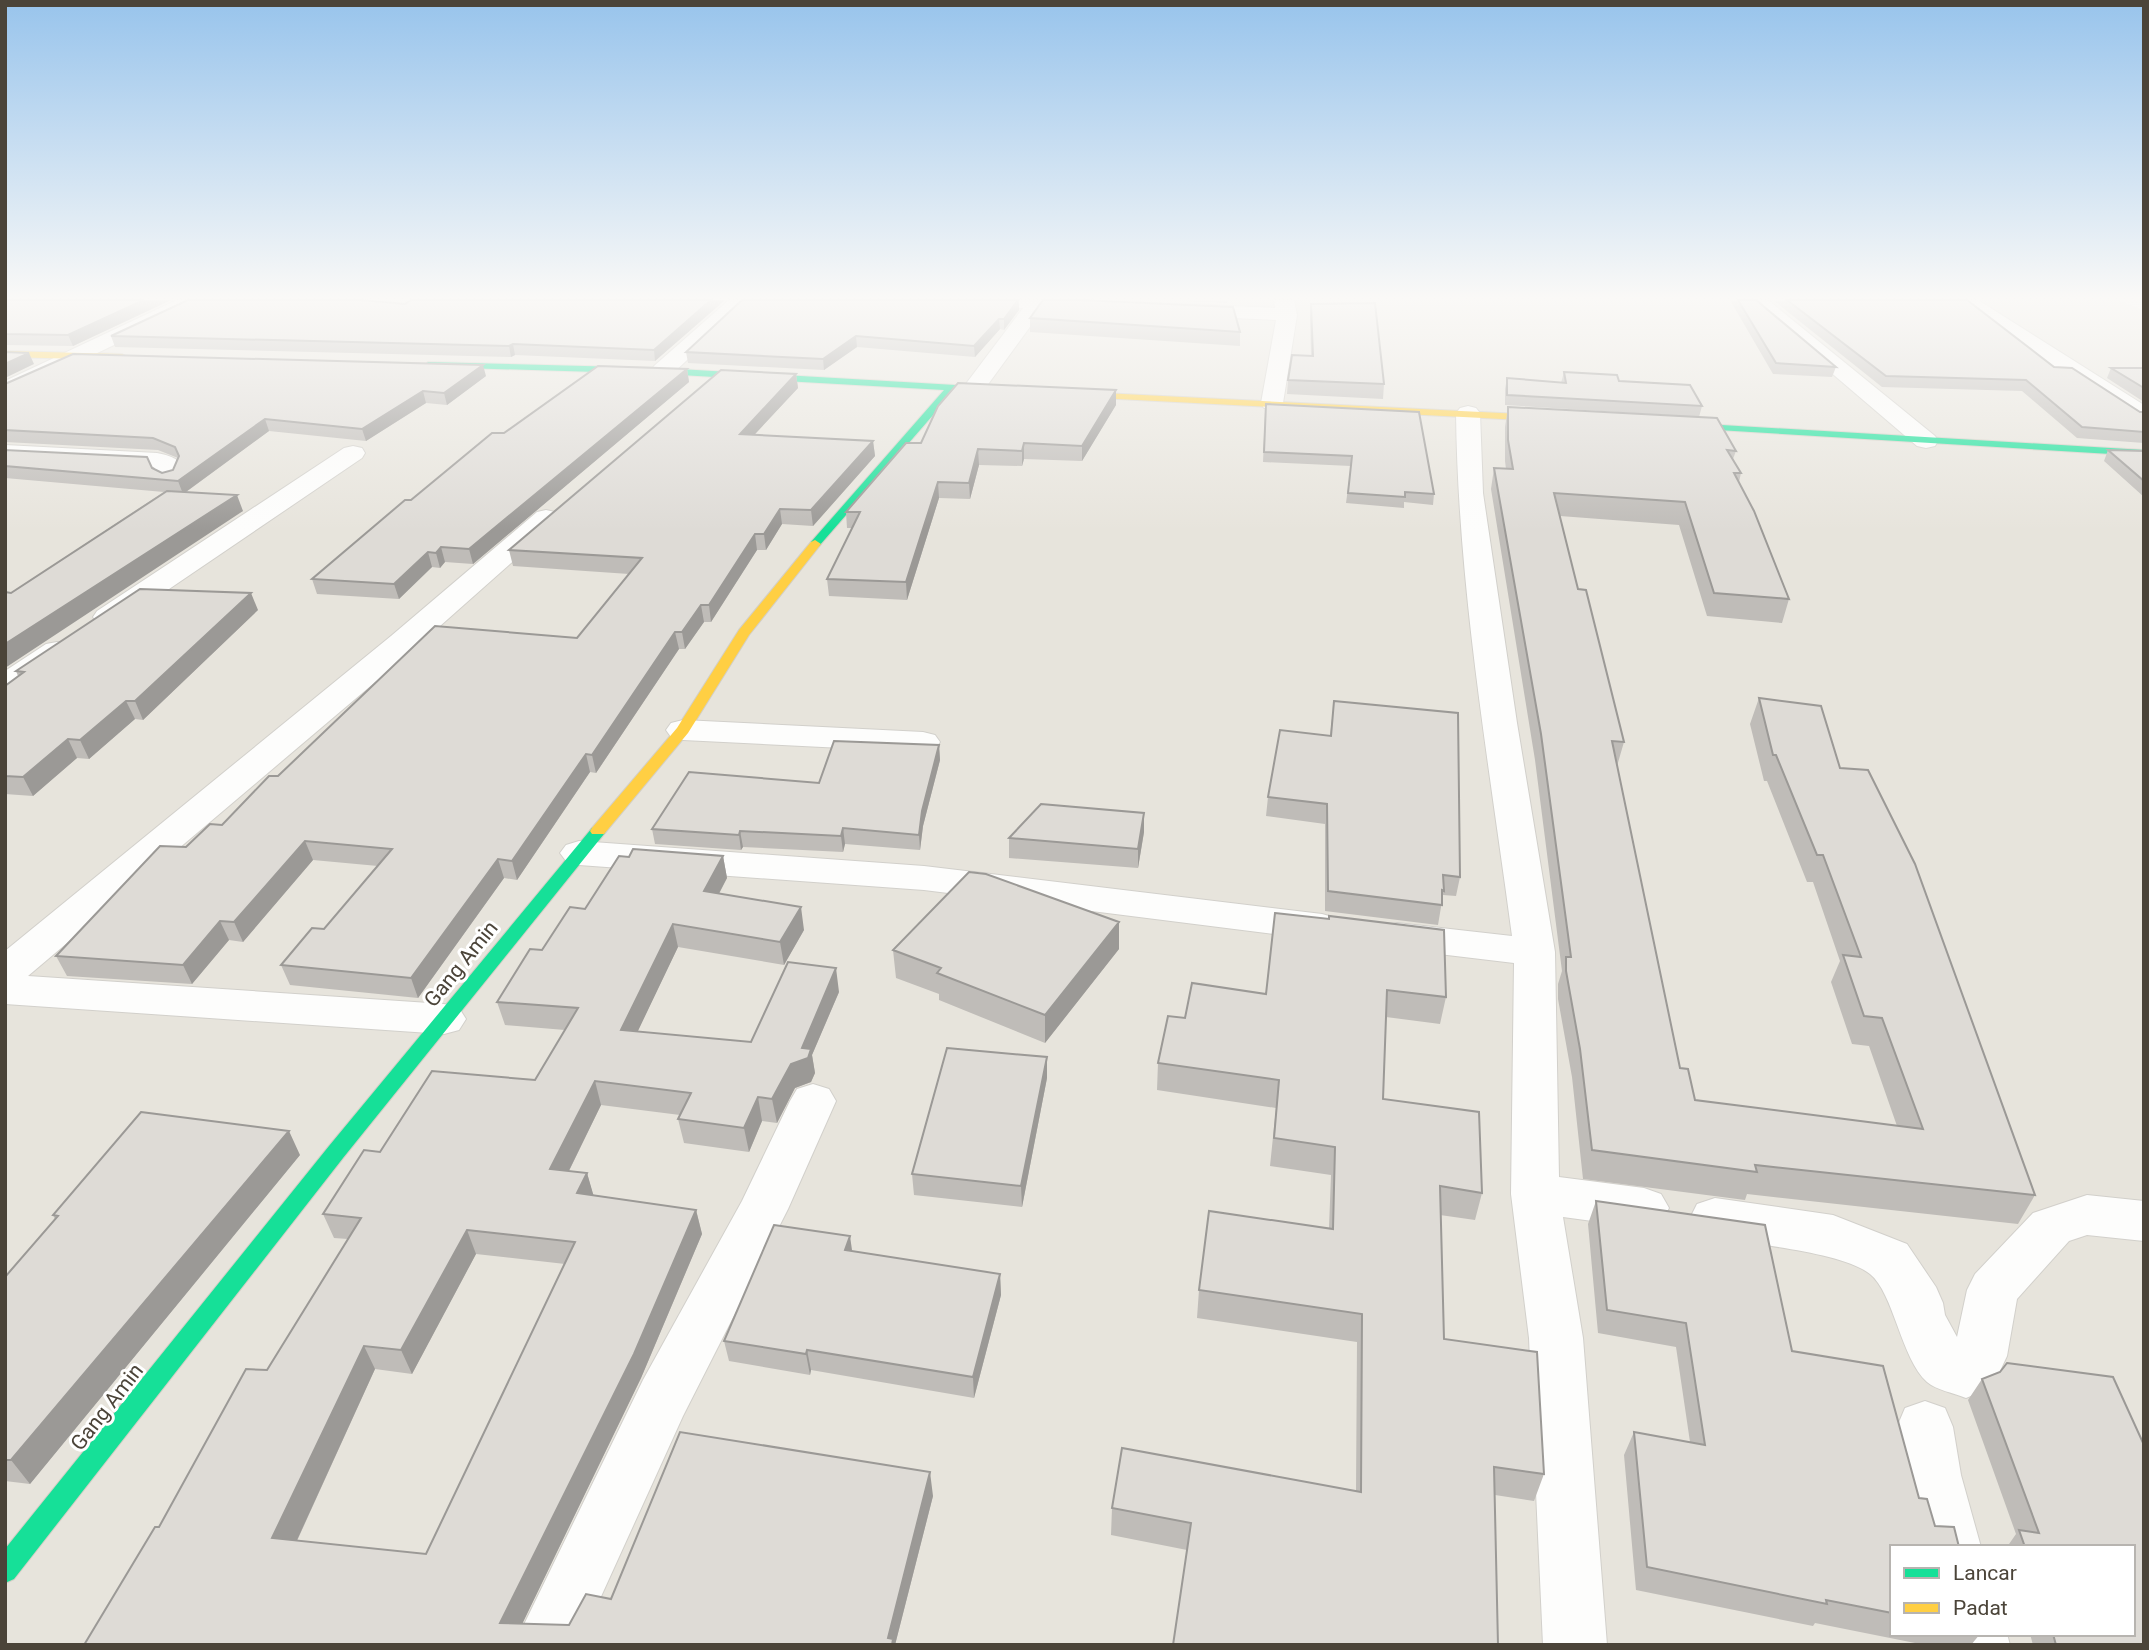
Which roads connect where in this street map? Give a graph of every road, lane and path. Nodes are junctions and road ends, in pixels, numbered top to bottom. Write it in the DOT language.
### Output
graph roads {
  1 [pos="32,377"];
  2 [pos="713,377"];
  3 [pos="750,377"];
  4 [pos="973,377"];
  5 [pos="1276,377"];
  6 [pos="1849,377"];
  7 [pos="2085,377"];
  8 [pos="962,389"];
  9 [pos="5,390"];
  10 [pos="684,401"];
  11 [pos="1272,403"];
  12 [pos="1468,413"];
  13 [pos="2144,415"];
  14 [pos="1579,420"];
  15 [pos="1649,424"];
  16 [pos="1926,441"];
  17 [pos="5,452"];
  18 [pos="37,452"];
  19 [pos="353,453"];
  20 [pos="2144,453"];
  21 [pos="5,469"];
  22 [pos="168,475"];
  23 [pos="570,498"];
  24 [pos="5,685"];
  25 [pos="683,730"];
  26 [pos="923,742"];
  27 [pos="579,853"];
  28 [pos="1535,953"];
  29 [pos="5,973"];
  30 [pos="5,989"];
  31 [pos="444,1019"];
  32 [pos="813,1101"];
  33 [pos="1535,1194"];
  34 [pos="2144,1221"];
  35 [pos="1925,1427"];
  36 [pos="1950,1545"];
  37 [pos="5,1570"];
  38 [pos="546,1645"];
  39 [pos="1574,1645"];
  1 -- 9 [label="street"];
  2 -- 10 [label="street"];
  3 -- 8 [label="street"];
  4 -- 8 [label="street"];
  5 -- 11 [label="street"];
  6 -- 16 [label="street"];
  7 -- 13 [label="street"];
  8 -- 11 [label="street"];
  8 -- 25 [label="street, Gang Amin"];
  11 -- 12 [label="street"];
  12 -- 14 [label="street"];
  12 -- 28 [label="street"];
  15 -- 16 [label="street"];
  16 -- 20 [label="street"];
  17 -- 18 [label="street"];
  18 -- 21 [label="street"];
  18 -- 22 [label="street"];
  19 -- 24 [label="street"];
  23 -- 29 [label="street"];
  25 -- 26 [label="street"];
  25 -- 27 [label="street, Gang Amin"];
  27 -- 28 [label="street"];
  27 -- 31 [label="street, Gang Amin"];
  28 -- 33 [label="street"];
  30 -- 31 [label="street"];
  31 -- 37 [label="street, Gang Amin"];
  32 -- 38 [label="street"];
  33 -- 34 [label="street"];
  33 -- 39 [label="street"];
  35 -- 36 [label="street"];
}
